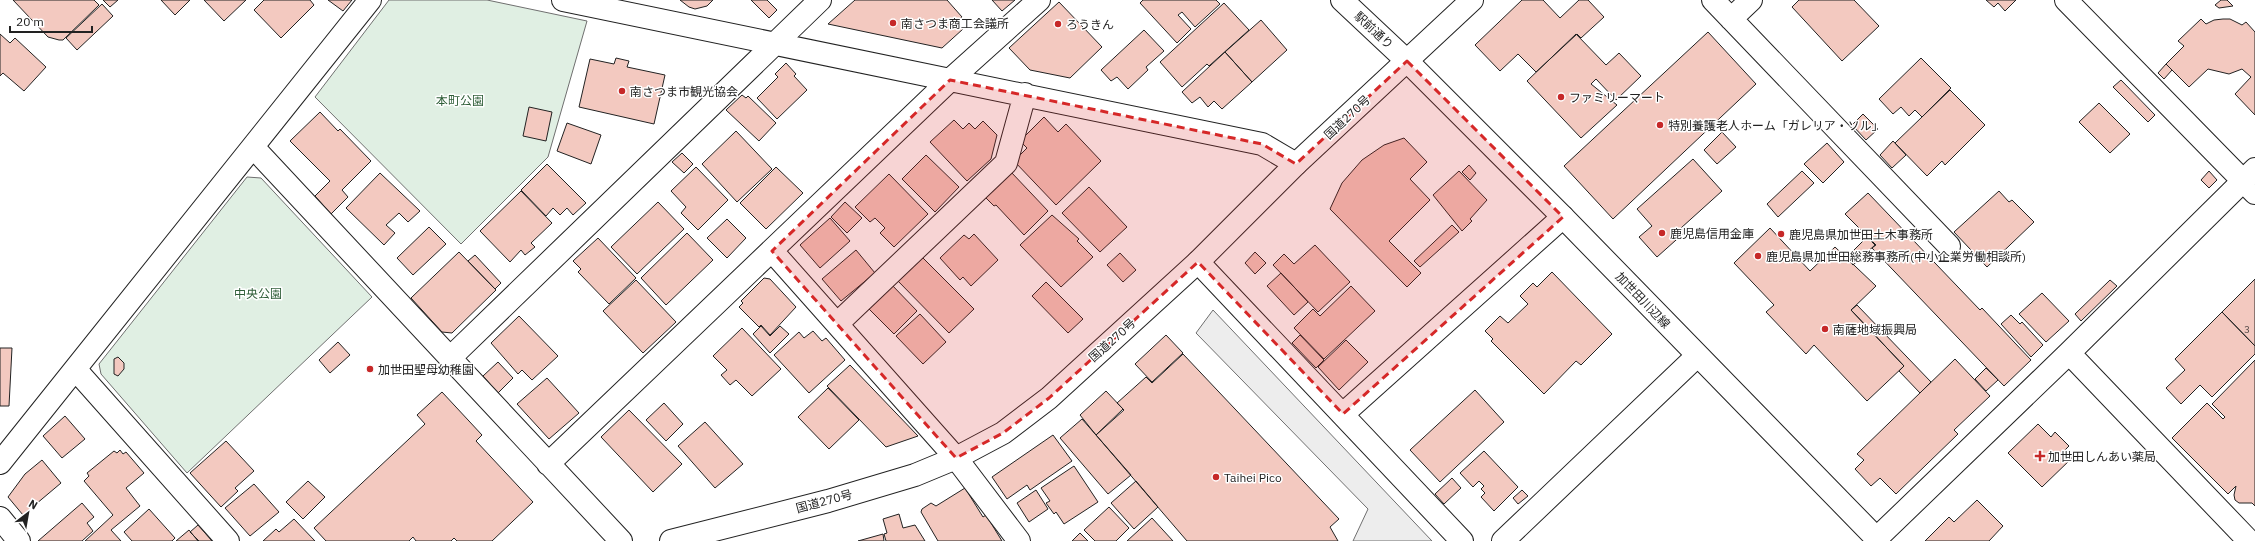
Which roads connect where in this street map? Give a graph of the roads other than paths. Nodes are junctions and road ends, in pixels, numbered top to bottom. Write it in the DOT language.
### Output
graph roads {
  1 [pos="370,0"];
  2 [pos="563,0"];
  3 [pos="820,0"];
  4 [pos="1039,0"];
  5 [pos="1342,0"];
  6 [pos="1472,0"];
  7 [pos="1713,0"];
  8 [pos="1751,0"];
  9 [pos="2066,0"];
  10 [pos="1731,19"];
  11 [pos="771,45"];
  12 [pos="1407,61"];
  13 [pos="950,80"];
  14 [pos="1025,94"];
  15 [pos="253,147"];
  16 [pos="1296,164"];
  17 [pos="2251,181"];
  18 [pos="1563,217"];
  19 [pos="1949,246"];
  20 [pos="772,252"];
  21 [pos="1198,262"];
  22 [pos="837,324"];
  23 [pos="2069,353"];
  24 [pos="1697,356"];
  25 [pos="450,358"];
  26 [pos="76,370"];
  27 [pos="1343,414"];
  28 [pos="956,458"];
  29 [pos="0,463"];
  30 [pos="548,464"];
  31 [pos="0,518"];
  32 [pos="1877,540"];
  33 [pos="19,541"];
  34 [pos="228,541"];
  35 [pos="621,541"];
  36 [pos="670,541"];
  37 [pos="1019,541"];
  38 [pos="1462,541"];
  39 [pos="1503,541"];
  40 [pos="2249,541"];
  1 -- 15 [label="main road"];
  2 -- 11 [label="main road"];
  3 -- 11 [label="main road"];
  4 -- 13 [label="main road"];
  5 -- 12 [label="main road, 駅前通り"];
  6 -- 12 [label="main road, 国道270号"];
  7 -- 10 [label="main road"];
  8 -- 10 [label="main road"];
  9 -- 17 [label="main road"];
  10 -- 19 [label="main road"];
  11 -- 13 [label="main road"];
  11 -- 25 [label="main road"];
  12 -- 16 [label="main road, 国道270号"];
  12 -- 18 [label="main road, 加世田川辺線"];
  13 -- 14 [label="main road"];
  13 -- 20 [label="main road"];
  14 -- 16 [label="main road"];
  14 -- 22 [label="main road"];
  15 -- 25 [label="main road"];
  15 -- 26 [label="main road"];
  16 -- 21 [label="main road, 国道270号"];
  17 -- 23 [label="main road"];
  18 -- 24 [label="main road, 加世田川辺線"];
  18 -- 27 [label="main road"];
  20 -- 22 [label="main road"];
  20 -- 30 [label="main road"];
  21 -- 27 [label="main road"];
  21 -- 28 [label="main road, 国道270号"];
  22 -- 28 [label="main road"];
  23 -- 32 [label="main road"];
  23 -- 40 [label="main road"];
  24 -- 32 [label="main road, 加世田川辺線"];
  24 -- 39 [label="main road"];
  25 -- 30 [label="main road"];
  26 -- 29 [label="main road"];
  26 -- 34 [label="main road"];
  27 -- 38 [label="main road"];
  28 -- 36 [label="main road, 国道270号"];
  28 -- 37 [label="main road"];
  30 -- 35 [label="main road"];
  31 -- 33 [label="main road"];
}
